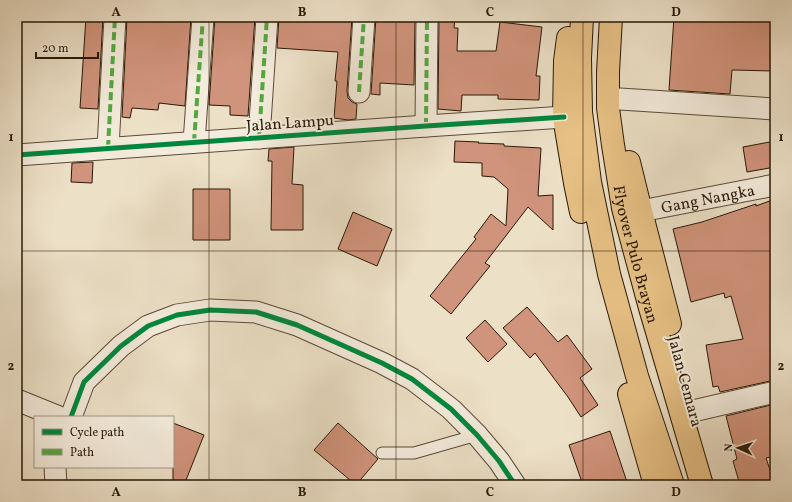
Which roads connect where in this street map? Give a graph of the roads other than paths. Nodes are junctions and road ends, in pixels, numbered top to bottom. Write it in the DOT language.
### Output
graph roads {
  1 [pos="115,17"];
  2 [pos="203,17"];
  3 [pos="267,17"];
  4 [pos="364,17"];
  5 [pos="427,17"];
  6 [pos="571,17"];
  7 [pos="582,17"];
  8 [pos="611,17"];
  9 [pos="622,17"];
  10 [pos="359,92"];
  11 [pos="620,99"];
  12 [pos="775,109"];
  13 [pos="564,118"];
  14 [pos="426,126"];
  15 [pos="259,138"];
  16 [pos="194,142"];
  17 [pos="108,148"];
  18 [pos="17,155"];
  19 [pos="775,185"];
  20 [pos="641,211"];
  21 [pos="775,392"];
  22 [pos="17,400"];
  23 [pos="693,411"];
  24 [pos="57,416"];
  25 [pos="72,416"];
  26 [pos="477,435"];
  27 [pos="382,452"];
  28 [pos="55,468"];
  29 [pos="56,485"];
  30 [pos="515,485"];
  31 [pos="655,485"];
  32 [pos="673,485"];
  33 [pos="702,485"];
  34 [pos="716,485"];
  1 -- 17 [label="street"];
  2 -- 16 [label="street"];
  3 -- 15 [label="street"];
  4 -- 10 [label="street"];
  5 -- 14 [label="street"];
  6 -- 13 [label="highway"];
  7 -- 32 [label="highway, Flyover Pulo Brayan"];
  8 -- 33 [label="highway, Flyover Pulo Brayan"];
  9 -- 11 [label="highway, Jalan Cemara"];
  11 -- 12 [label="street"];
  11 -- 20 [label="highway, Jalan Cemara"];
  13 -- 14 [label="street, Jalan Lampu"];
  13 -- 31 [label="highway"];
  14 -- 15 [label="street, Jalan Lampu"];
  15 -- 16 [label="street, Jalan Lampu"];
  16 -- 17 [label="street, Jalan Lampu"];
  17 -- 18 [label="street, Jalan Lampu"];
  19 -- 20 [label="street, Gang Nangka"];
  20 -- 23 [label="highway, Jalan Cemara"];
  21 -- 23 [label="street"];
  22 -- 24 [label="street"];
  23 -- 34 [label="highway, Jalan Cemara"];
  25 -- 26 [label="street"];
  26 -- 27 [label="lane"];
  26 -- 30 [label="street"];
  28 -- 29 [label="street"];
}
